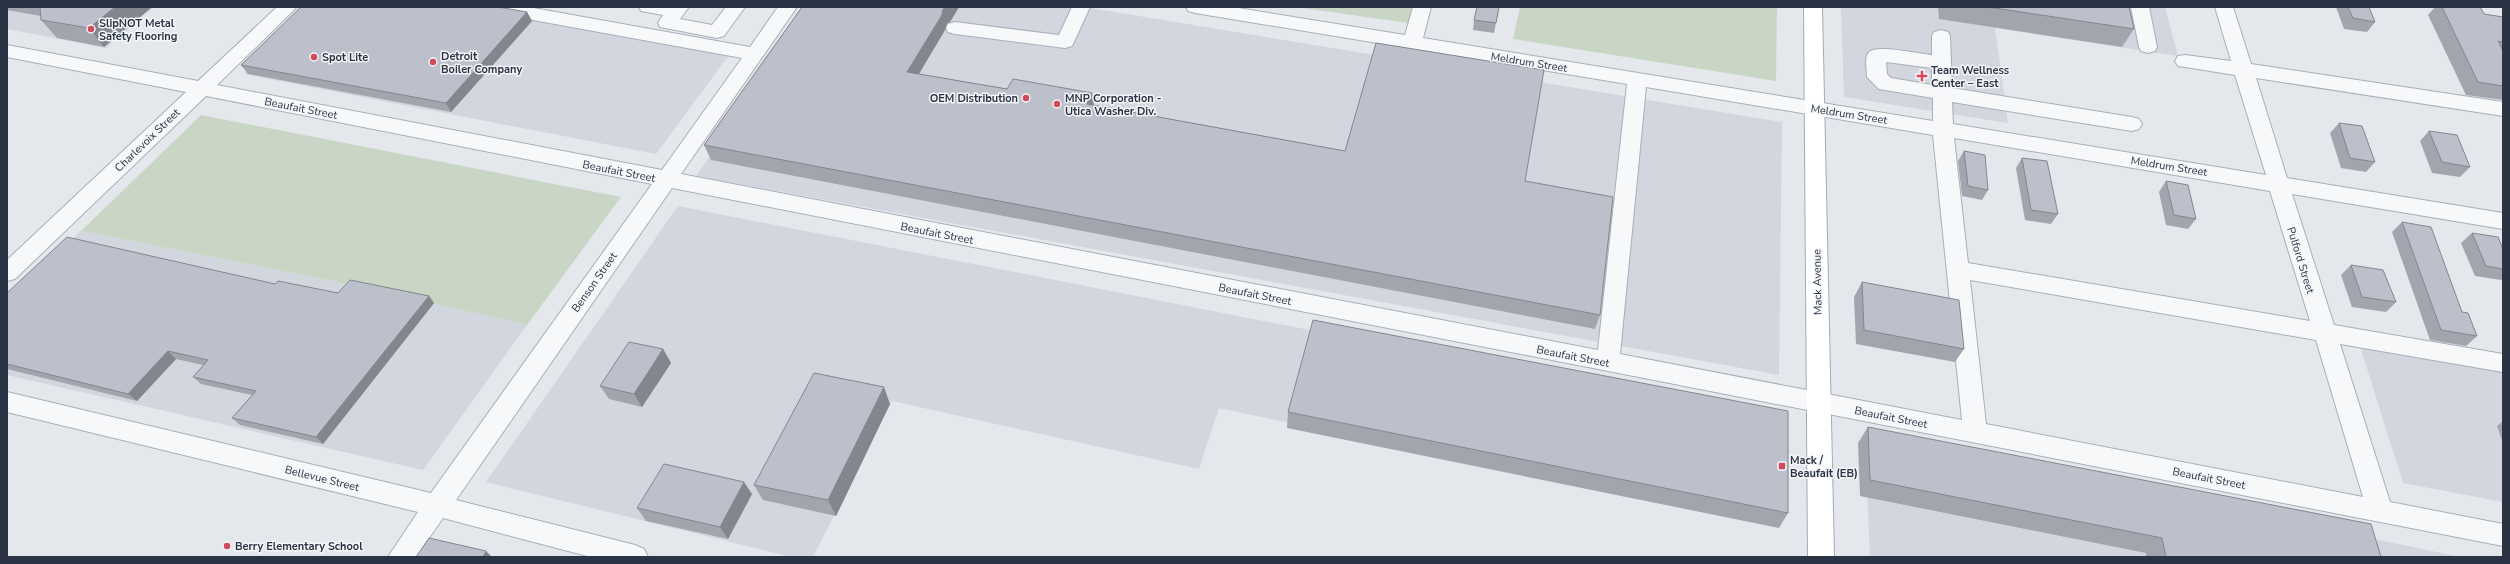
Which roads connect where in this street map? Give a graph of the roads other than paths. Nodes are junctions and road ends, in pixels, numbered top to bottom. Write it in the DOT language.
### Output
graph roads {
  1 [pos="288,7"];
  2 [pos="494,7"];
  3 [pos="648,7"];
  4 [pos="736,7"];
  5 [pos="788,7"];
  6 [pos="1081,7"];
  7 [pos="1195,7"];
  8 [pos="1422,7"];
  9 [pos="1813,7"];
  10 [pos="2140,7"];
  11 [pos="2224,7"];
  12 [pos="678,9"];
  13 [pos="955,28"];
  14 [pos="1941,36"];
  15 [pos="1412,42"];
  16 [pos="2148,47"];
  17 [pos="7,51"];
  18 [pos="755,54"];
  19 [pos="2185,61"];
  20 [pos="1941,63"];
  21 [pos="2243,70"];
  22 [pos="1637,80"];
  23 [pos="202,88"];
  24 [pos="1942,94"];
  25 [pos="1814,108"];
  26 [pos="2503,109"];
  27 [pos="2132,124"];
  28 [pos="1943,130"];
  29 [pos="666,180"];
  30 [pos="2278,184"];
  31 [pos="2503,221"];
  32 [pos="1959,270"];
  33 [pos="7,273"];
  34 [pos="2323,331"];
  35 [pos="1608,362"];
  36 [pos="2503,363"];
  37 [pos="7,402"];
  38 [pos="1820,403"];
  39 [pos="1976,433"];
  40 [pos="438,506"];
  41 [pos="2380,511"];
  42 [pos="2503,535"];
  43 [pos="401,557"];
  44 [pos="635,557"];
  45 [pos="1821,557"];
  1 -- 23 [label="street, Charlevoix Street"];
  2 -- 18 [label="street"];
  3 -- 12 [label="street"];
  4 -- 12 [label="street"];
  5 -- 18 [label="street, Benson Street"];
  6 -- 13 [label="street"];
  7 -- 15 [label="street, Meldrum Street"];
  8 -- 15 [label="street"];
  9 -- 25 [label="main road, Mack Avenue"];
  10 -- 16 [label="street"];
  11 -- 21 [label="street, Pulford Street"];
  14 -- 20 [label="street"];
  15 -- 22 [label="street, Meldrum Street"];
  17 -- 23 [label="street, Beaufait Street"];
  18 -- 29 [label="street, Benson Street"];
  19 -- 21 [label="street"];
  20 -- 24 [label="street"];
  20 -- 24 [label="street"];
  21 -- 26 [label="street"];
  21 -- 30 [label="street, Pulford Street"];
  22 -- 25 [label="street, Meldrum Street"];
  22 -- 35 [label="street"];
  23 -- 29 [label="street, Beaufait Street"];
  23 -- 33 [label="street, Charlevoix Street"];
  24 -- 27 [label="street"];
  24 -- 28 [label="street"];
  25 -- 28 [label="street, Meldrum Street"];
  25 -- 38 [label="main road, Mack Avenue"];
  28 -- 30 [label="street, Meldrum Street"];
  28 -- 32 [label="street"];
  29 -- 35 [label="street, Beaufait Street"];
  29 -- 40 [label="street, Benson Street"];
  30 -- 31 [label="street, Meldrum Street"];
  30 -- 34 [label="street, Pulford Street"];
  32 -- 34 [label="street"];
  32 -- 39 [label="street"];
  34 -- 36 [label="street"];
  34 -- 41 [label="street, Pulford Street"];
  35 -- 38 [label="street, Beaufait Street"];
  37 -- 40 [label="street, Bellevue Street"];
  38 -- 39 [label="street, Beaufait Street"];
  38 -- 45 [label="main road, Mack Avenue"];
  39 -- 41 [label="street, Beaufait Street"];
  40 -- 43 [label="street, Benson Street"];
  40 -- 44 [label="street, Bellevue Street"];
  41 -- 42 [label="street, Beaufait Street"];
}
